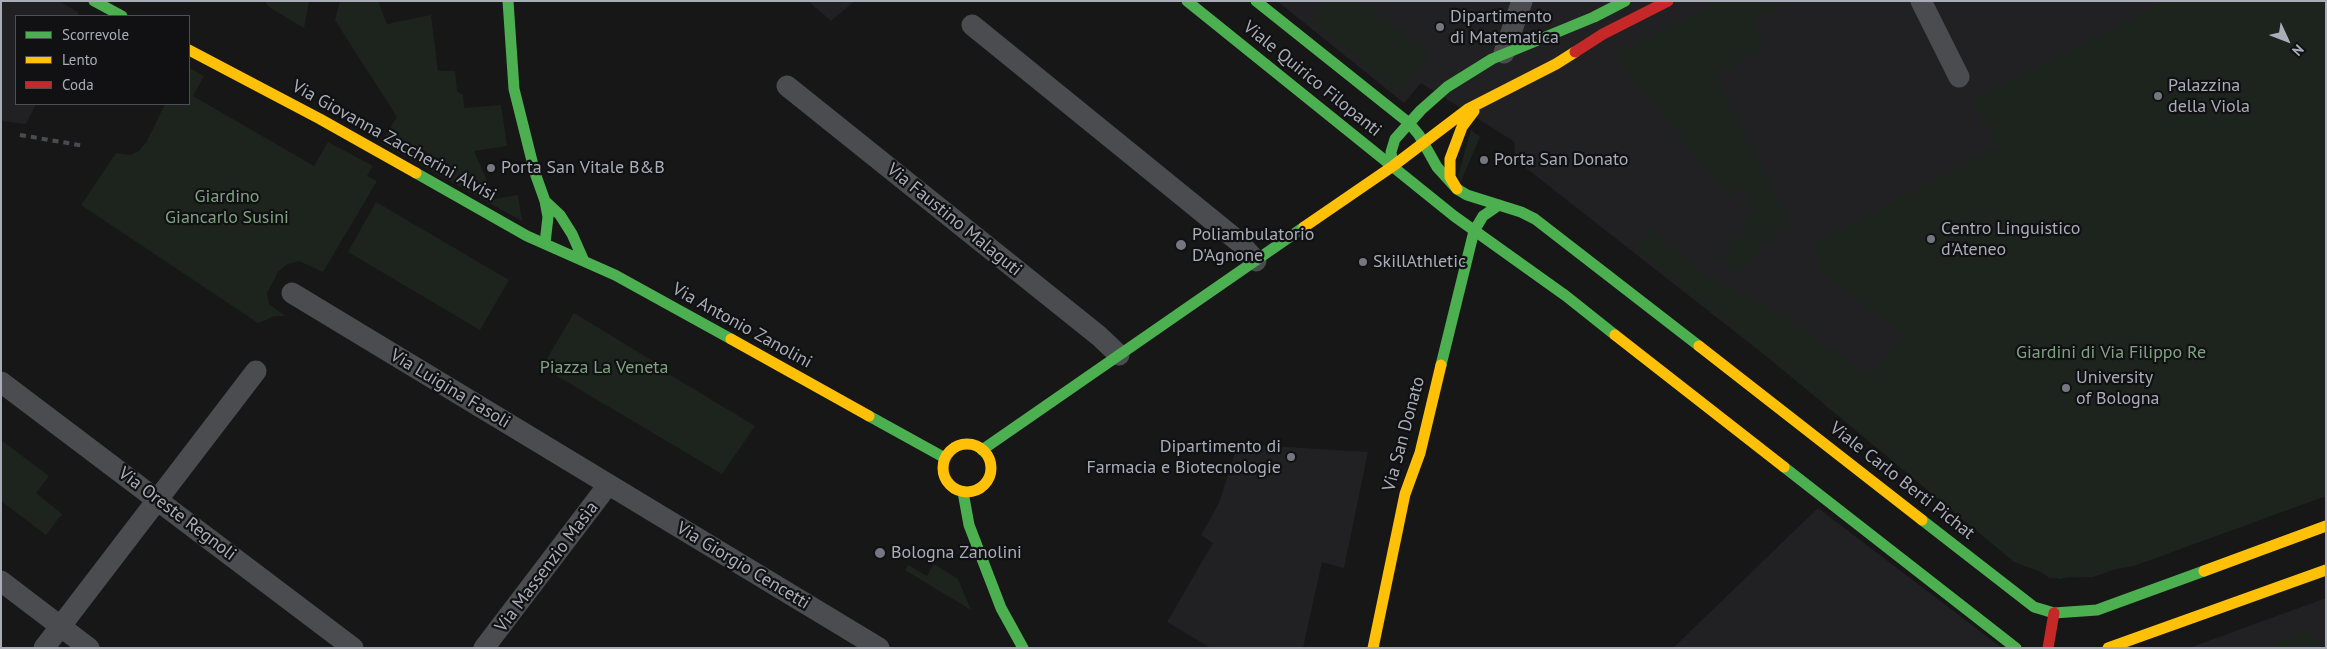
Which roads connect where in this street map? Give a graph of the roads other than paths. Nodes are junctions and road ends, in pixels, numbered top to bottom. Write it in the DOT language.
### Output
graph roads {
  1 [pos="94,1"];
  2 [pos="508,1"];
  3 [pos="1187,1"];
  4 [pos="1256,1"];
  5 [pos="1522,1"];
  6 [pos="1626,1"];
  7 [pos="1668,1"];
  8 [pos="1921,1"];
  9 [pos="120,15"];
  10 [pos="972,25"];
  11 [pos="1603,34"];
  12 [pos="1530,44"];
  13 [pos="190,51"];
  14 [pos="1504,53"];
  15 [pos="1959,77"];
  16 [pos="787,86"];
  17 [pos="1486,99"];
  18 [pos="1409,123"];
  19 [pos="1424,142"];
  20 [pos="1393,166"];
  21 [pos="1457,189"];
  22 [pos="545,201"];
  23 [pos="1499,205"];
  24 [pos="1474,231"];
  25 [pos="545,243"];
  26 [pos="584,259"];
  27 [pos="1256,261"];
  28 [pos="292,293"];
  29 [pos="1119,355"];
  30 [pos="256,371"];
  31 [pos="1,382"];
  32 [pos="982,450"];
  33 [pos="944,458"];
  34 [pos="608,485"];
  35 [pos="963,492"];
  36 [pos="157,499"];
  37 [pos="2326,526"];
  38 [pos="2326,570"];
  39 [pos="1,581"];
  40 [pos="2054,613"];
  41 [pos="60,626"];
  42 [pos="44,648"];
  43 [pos="89,648"];
  44 [pos="353,648"];
  45 [pos="484,648"];
  46 [pos="879,648"];
  47 [pos="1023,648"];
  48 [pos="1373,648"];
  49 [pos="2016,648"];
  50 [pos="2048,648"];
  51 [pos="2108,648"];
  1 -- 9 [label="main road"];
  2 -- 22 [label="main road"];
  3 -- 20 [label="main road, Viale Quirico Filopanti"];
  4 -- 18 [label="main road, Viale Quirico Filopanti"];
  5 -- 14 [label="street"];
  6 -- 12 [label="main road"];
  7 -- 11 [label="main road"];
  8 -- 15 [label="street"];
  10 -- 27 [label="street"];
  11 -- 12 [label="main road"];
  11 -- 17 [label="main road"];
  12 -- 14 [label="main road"];
  13 -- 25 [label="main road, Via Giovanna Zaccherini Alvisi"];
  14 -- 18 [label="main road"];
  16 -- 29 [label="street, Via Faustino Malaguti"];
  17 -- 19 [label="main road"];
  17 -- 21 [label="main road"];
  18 -- 19 [label="main road, Viale Quirico Filopanti"];
  18 -- 20 [label="main road"];
  19 -- 20 [label="main road"];
  19 -- 21 [label="main road, Viale Quirico Filopanti"];
  20 -- 24 [label="main road, Viale Quirico Filopanti"];
  20 -- 27 [label="main road"];
  21 -- 23 [label="main road, Viale Carlo Berti Pichat"];
  22 -- 25 [label="main road"];
  22 -- 26 [label="main road"];
  23 -- 24 [label="main road"];
  23 -- 40 [label="main road, Viale Carlo Berti Pichat"];
  24 -- 48 [label="main road, Via San Donato"];
  24 -- 49 [label="main road"];
  25 -- 26 [label="main road, Via Giovanna Zaccherini Alvisi"];
  26 -- 33 [label="main road, Via Antonio Zanolini"];
  27 -- 29 [label="main road"];
  28 -- 34 [label="street, Via Luigina Fasoli"];
  29 -- 32 [label="main road"];
  30 -- 36 [label="street"];
  31 -- 36 [label="street, Via Oreste Regnoli"];
  32 -- 33 [label="main road"];
  32 -- 35 [label="main road"];
  33 -- 35 [label="main road"];
  34 -- 45 [label="street, Via Massenzio Masìa"];
  34 -- 46 [label="street, Via Giorgio Cencetti"];
  35 -- 47 [label="main road"];
  36 -- 41 [label="street"];
  36 -- 44 [label="street, Via Oreste Regnoli"];
  37 -- 40 [label="main road, Viale Carlo Berti Pichat"];
  38 -- 51 [label="main road"];
  39 -- 41 [label="street"];
  40 -- 50 [label="main road"];
  41 -- 42 [label="street"];
  41 -- 43 [label="street"];
}
